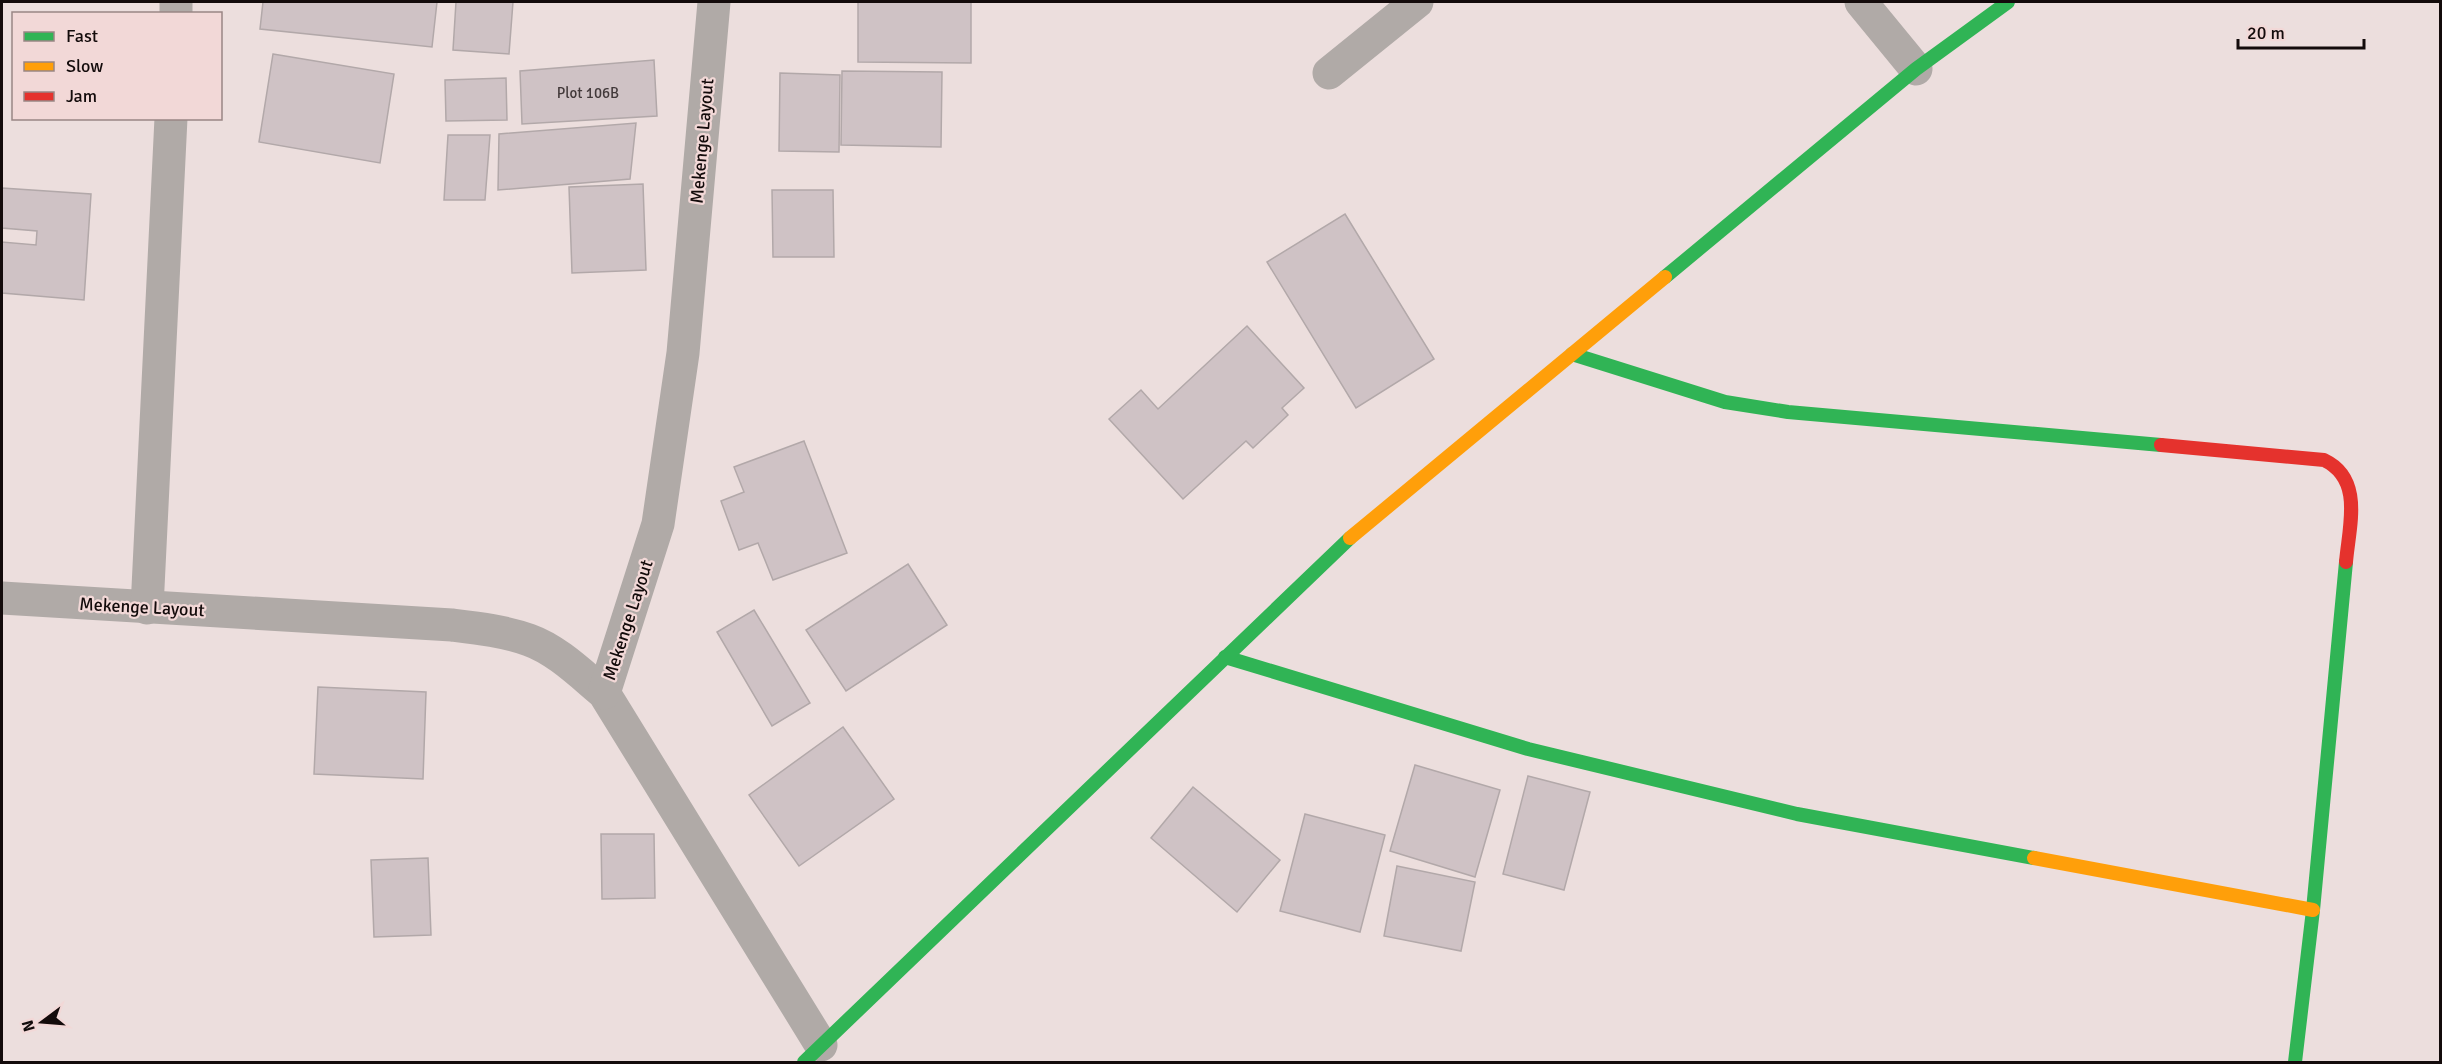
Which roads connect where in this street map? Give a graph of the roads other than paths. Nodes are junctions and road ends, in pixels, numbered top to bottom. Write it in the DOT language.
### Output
graph roads {
  1 [pos="714,2"];
  2 [pos="1417,2"];
  3 [pos="1861,2"];
  4 [pos="2008,2"];
  5 [pos="1916,69"];
  6 [pos="1329,73"];
  7 [pos="171,120"];
  8 [pos="1572,354"];
  9 [pos="2,598"];
  10 [pos="147,608"];
  11 [pos="1226,657"];
  12 [pos="604,693"];
  13 [pos="2313,910"];
  14 [pos="813,1054"];
  15 [pos="2295,1062"];
  1 -- 12 [label="street, Mekenge Layout"];
  2 -- 6 [label="street"];
  3 -- 5 [label="street"];
  4 -- 5 [label="street"];
  5 -- 8 [label="street"];
  7 -- 10 [label="street"];
  8 -- 11 [label="street"];
  8 -- 13 [label="street"];
  9 -- 10 [label="street, Mekenge Layout"];
  10 -- 12 [label="street, Mekenge Layout"];
  11 -- 13 [label="street"];
  11 -- 14 [label="street"];
  12 -- 14 [label="street"];
  13 -- 15 [label="street"];
}
